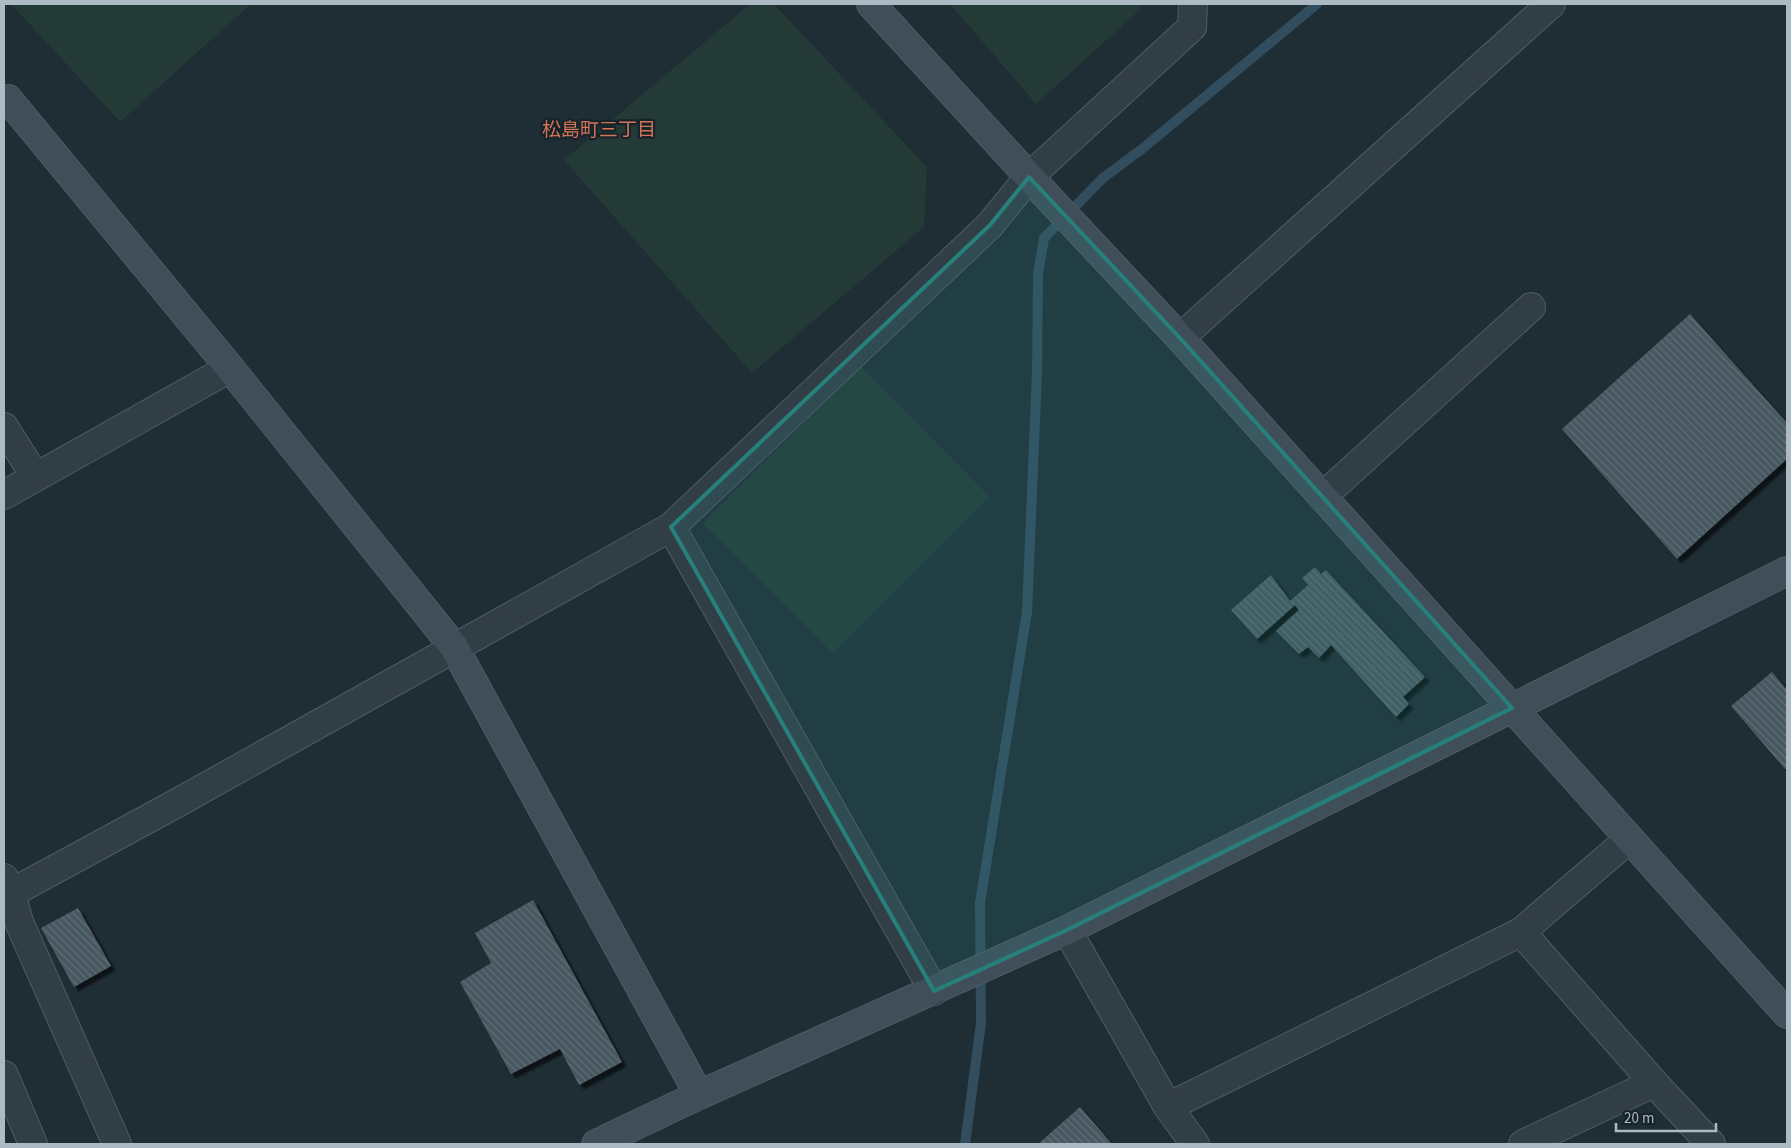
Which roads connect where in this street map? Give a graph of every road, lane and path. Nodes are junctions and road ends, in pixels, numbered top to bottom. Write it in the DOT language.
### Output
graph roads {
  1 [pos="871,4"];
  2 [pos="1193,4"];
  3 [pos="1550,4"];
  4 [pos="4,101"];
  5 [pos="1036,185"];
  6 [pos="1531,307"];
  7 [pos="1180,338"];
  8 [pos="230,368"];
  9 [pos="4,427"];
  10 [pos="35,476"];
  11 [pos="4,494"];
  12 [pos="1322,497"];
  13 [pos="671,527"];
  14 [pos="1787,571"];
  15 [pos="454,647"];
  16 [pos="1512,708"];
  17 [pos="1629,838"];
  18 [pos="6,889"];
  19 [pos="1067,930"];
  20 [pos="1520,932"];
  21 [pos="943,987"];
  22 [pos="1787,1014"];
  23 [pos="4,1075"];
  24 [pos="1654,1083"];
  25 [pos="699,1095"];
  26 [pos="1168,1106"];
  27 [pos="33,1144"];
  28 [pos="117,1144"];
  29 [pos="596,1144"];
  30 [pos="1195,1144"];
  31 [pos="1523,1144"];
  32 [pos="1711,1144"];
  1 -- 5 [label="street"];
  2 -- 5 [label="street"];
  3 -- 7 [label="street"];
  4 -- 8 [label="street"];
  5 -- 7 [label="street"];
  5 -- 13 [label="street"];
  6 -- 12 [label="street"];
  7 -- 12 [label="street"];
  8 -- 10 [label="street"];
  8 -- 15 [label="street"];
  9 -- 10 [label="street"];
  10 -- 11 [label="street"];
  12 -- 16 [label="street"];
  13 -- 15 [label="street"];
  13 -- 21 [label="street"];
  14 -- 16 [label="street"];
  15 -- 18 [label="street"];
  15 -- 25 [label="street"];
  16 -- 17 [label="street"];
  16 -- 19 [label="street"];
  17 -- 20 [label="street"];
  17 -- 22 [label="street"];
  18 -- 28 [label="street"];
  19 -- 21 [label="street"];
  19 -- 26 [label="street"];
  20 -- 24 [label="street"];
  20 -- 26 [label="street"];
  21 -- 25 [label="street"];
  23 -- 27 [label="street"];
  24 -- 31 [label="street"];
  24 -- 32 [label="street"];
  25 -- 29 [label="street"];
  26 -- 30 [label="street"];
}
